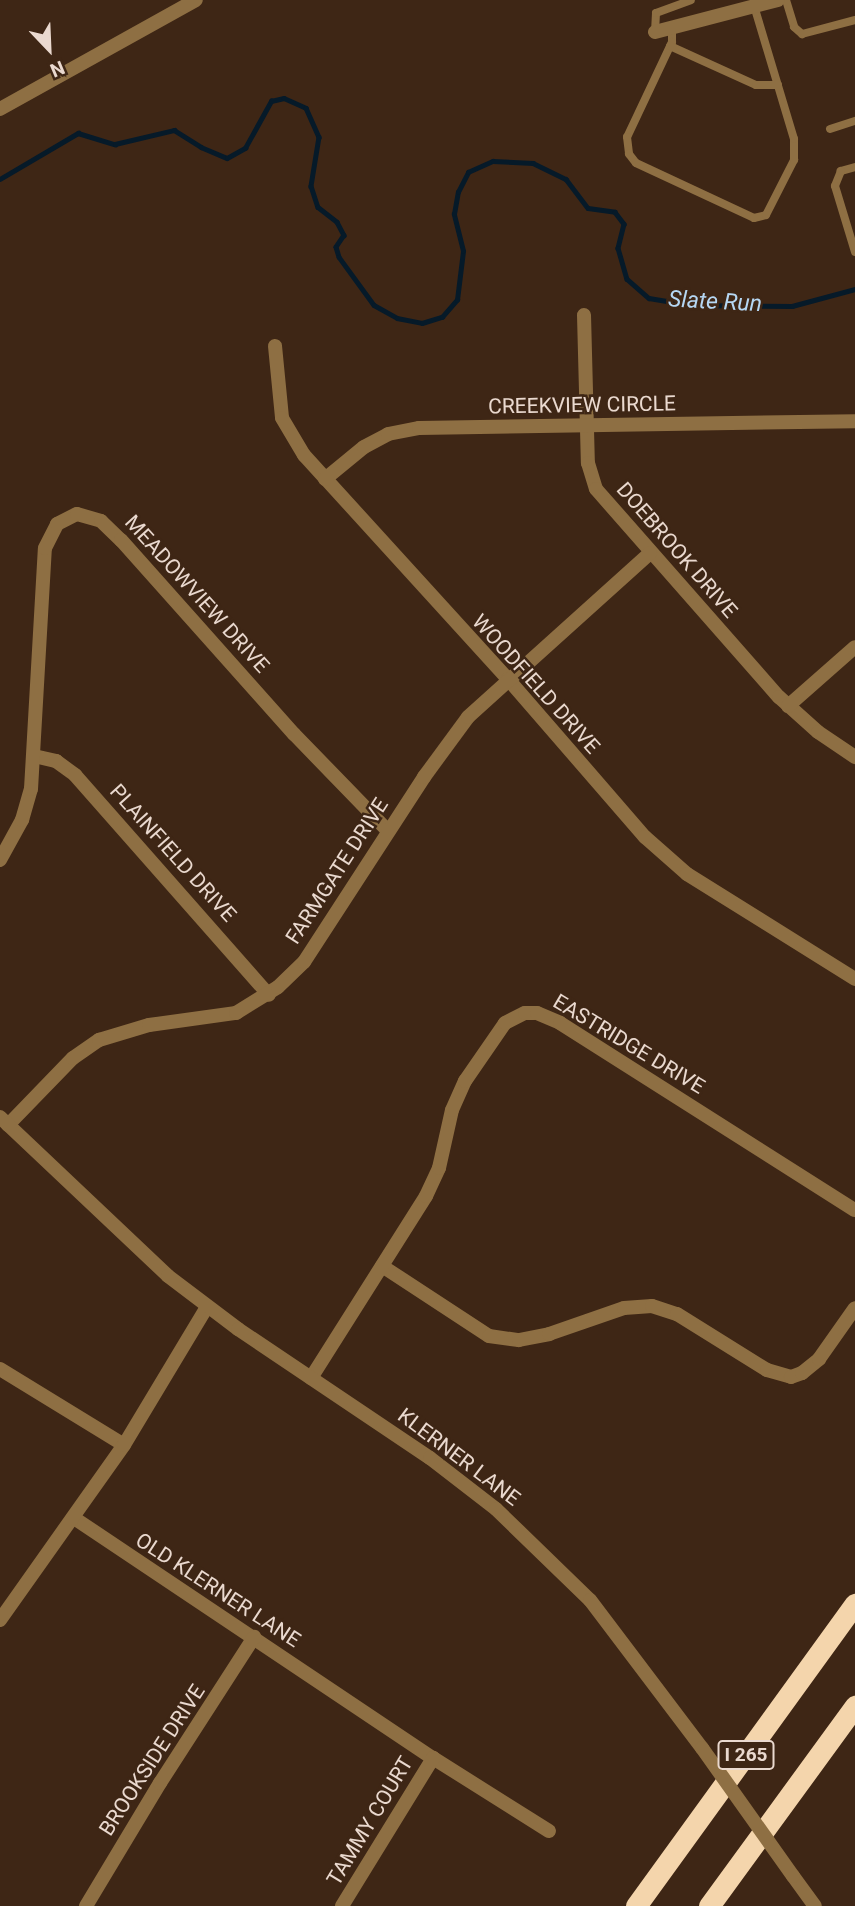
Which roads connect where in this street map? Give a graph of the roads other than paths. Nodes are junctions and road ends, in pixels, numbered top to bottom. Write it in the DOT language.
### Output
graph roads {
  1 [pos="196,0"];
  2 [pos="691,0"];
  3 [pos="778,0"];
  4 [pos="786,0"];
  5 [pos="754,6"];
  6 [pos="855,20"];
  7 [pos="672,28"];
  8 [pos="655,32"];
  9 [pos="670,46"];
  10 [pos="778,85"];
  11 [pos="0,109"];
  12 [pos="855,121"];
  13 [pos="830,129"];
  14 [pos="855,167"];
  15 [pos="855,252"];
  16 [pos="584,315"];
  17 [pos="275,346"];
  18 [pos="855,421"];
  19 [pos="588,425"];
  20 [pos="325,479"];
  21 [pos="650,553"];
  22 [pos="855,647"];
  23 [pos="508,679"];
  24 [pos="788,706"];
  25 [pos="34,756"];
  26 [pos="855,757"];
  27 [pos="388,831"];
  28 [pos="0,860"];
  29 [pos="855,979"];
  30 [pos="269,995"];
  31 [pos="4,1121"];
  32 [pos="855,1210"];
  33 [pos="382,1266"];
  34 [pos="207,1307"];
  35 [pos="855,1308"];
  36 [pos="0,1369"];
  37 [pos="312,1378"];
  38 [pos="124,1445"];
  39 [pos="74,1518"];
  40 [pos="855,1604"];
  41 [pos="0,1620"];
  42 [pos="254,1637"];
  43 [pos="855,1706"];
  44 [pos="433,1758"];
  45 [pos="549,1831"];
  46 [pos="86,1906"];
  47 [pos="342,1906"];
  48 [pos="636,1906"];
  49 [pos="709,1906"];
  50 [pos="815,1906"];
  1 -- 11 [label="street"];
  2 -- 8 [label="lane"];
  3 -- 5 [label="street"];
  4 -- 6 [label="lane"];
  5 -- 7 [label="street"];
  5 -- 10 [label="lane"];
  7 -- 8 [label="street"];
  7 -- 9 [label="lane"];
  9 -- 10 [label="lane"];
  9 -- 10 [label="lane"];
  12 -- 13 [label="lane"];
  14 -- 15 [label="lane"];
  16 -- 19 [label="street, DOEBROOK DRIVE"];
  17 -- 20 [label="street, WOODFIELD DRIVE"];
  18 -- 19 [label="street, CREEKVIEW CIRCLE"];
  19 -- 20 [label="street, CREEKVIEW CIRCLE"];
  19 -- 21 [label="street, DOEBROOK DRIVE"];
  20 -- 23 [label="street, WOODFIELD DRIVE"];
  21 -- 23 [label="street, FARMGATE DRIVE"];
  21 -- 24 [label="street, DOEBROOK DRIVE"];
  22 -- 24 [label="street"];
  23 -- 27 [label="street, FARMGATE DRIVE"];
  23 -- 29 [label="street, WOODFIELD DRIVE"];
  24 -- 26 [label="street, DOEBROOK DRIVE"];
  25 -- 27 [label="street, MEADOWVIEW DRIVE"];
  25 -- 28 [label="street, MEADOWVIEW DRIVE"];
  25 -- 30 [label="street, PLAINFIELD DRIVE"];
  27 -- 30 [label="street, FARMGATE DRIVE"];
  30 -- 31 [label="street, FARMGATE DRIVE"];
  31 -- 34 [label="street, KLERNER LANE"];
  32 -- 33 [label="street, EASTRIDGE DRIVE"];
  33 -- 35 [label="street"];
  33 -- 37 [label="street, EASTRIDGE DRIVE"];
  34 -- 37 [label="street, KLERNER LANE"];
  34 -- 38 [label="street"];
  36 -- 38 [label="street"];
  37 -- 50 [label="street, KLERNER LANE, bridge"];
  38 -- 39 [label="street"];
  39 -- 41 [label="street"];
  39 -- 42 [label="street, OLD KLERNER LANE"];
  40 -- 48 [label="highway, I 265"];
  42 -- 44 [label="street, OLD KLERNER LANE"];
  42 -- 46 [label="street, BROOKSIDE DRIVE"];
  43 -- 49 [label="highway, I 265"];
  44 -- 45 [label="street, OLD KLERNER LANE"];
  44 -- 47 [label="street, TAMMY COURT"];
}
